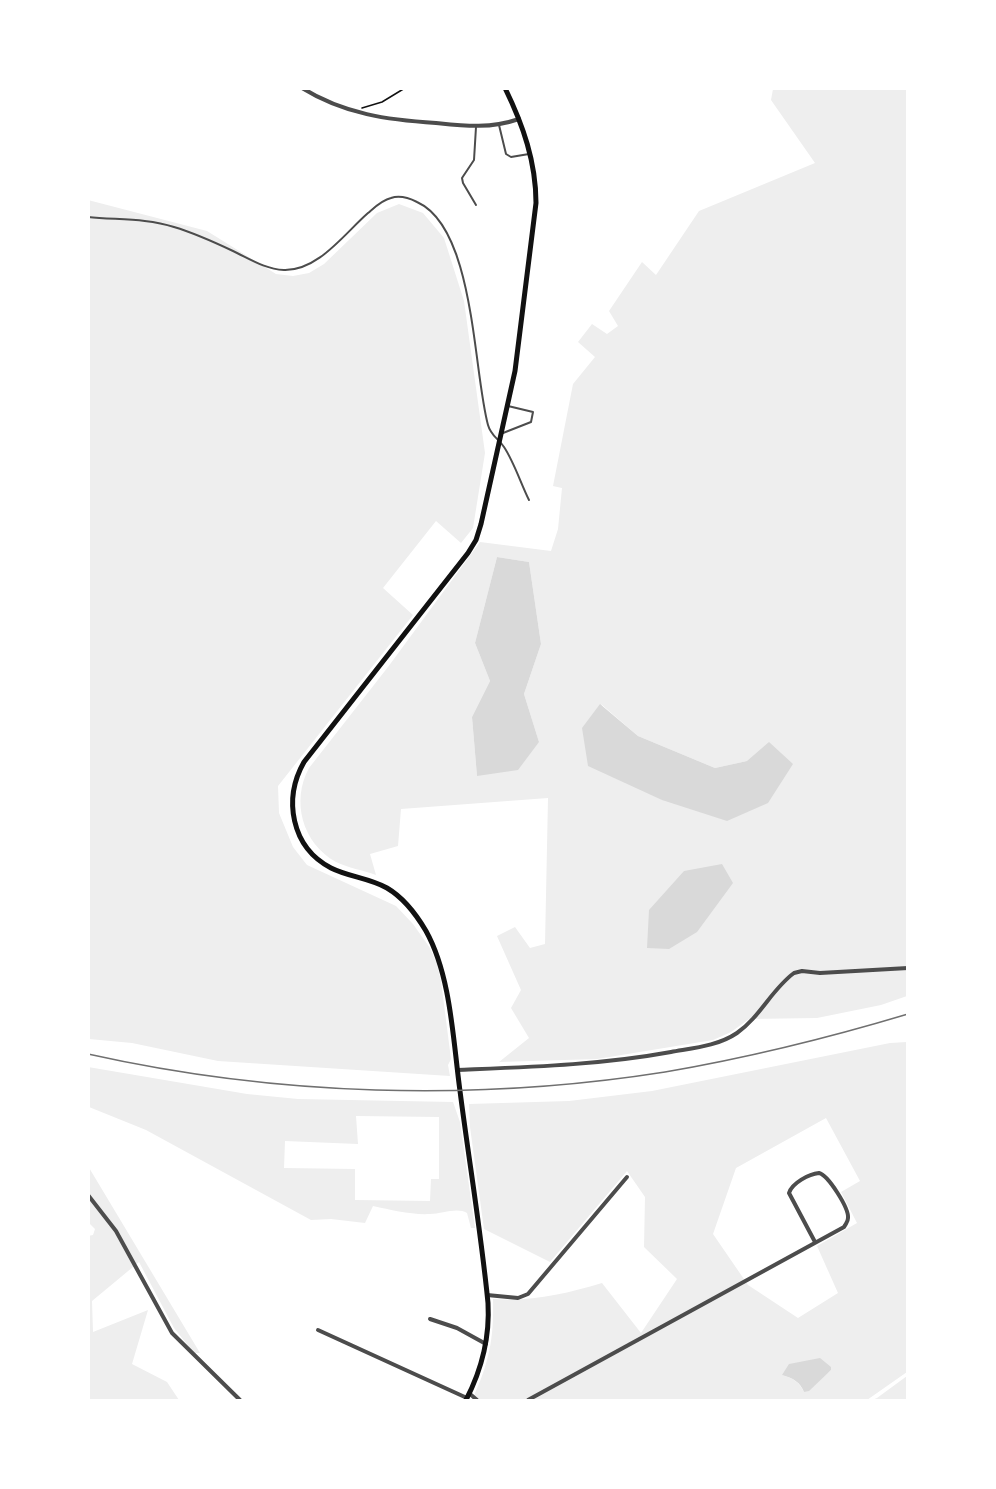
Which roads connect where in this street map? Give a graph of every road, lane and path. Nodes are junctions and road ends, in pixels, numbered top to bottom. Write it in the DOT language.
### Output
graph roads {
  1 [pos="302,88"];
  2 [pos="405,88"];
  3 [pos="505,88"];
  4 [pos="356,112"];
  5 [pos="520,118"];
  6 [pos="499,125"];
  7 [pos="476,127"];
  8 [pos="530,154"];
  9 [pos="476,205"];
  10 [pos="88,217"];
  11 [pos="507,406"];
  12 [pos="501,434"];
  13 [pos="499,442"];
  14 [pos="529,500"];
  15 [pos="908,968"];
  16 [pos="457,1070"];
  17 [pos="627,1176"];
  18 [pos="88,1195"];
  19 [pos="815,1242"];
  20 [pos="487,1295"];
  21 [pos="430,1319"];
  22 [pos="318,1330"];
  23 [pos="487,1344"];
  24 [pos="468,1398"];
  25 [pos="240,1401"];
  26 [pos="477,1401"];
  27 [pos="528,1401"];
  1 -- 4 [label="street"];
  2 -- 4 [label="path"];
  3 -- 5 [label="main road"];
  4 -- 7 [label="street"];
  5 -- 6 [label="street"];
  5 -- 8 [label="main road"];
  6 -- 7 [label="street"];
  6 -- 8 [label="lane"];
  7 -- 9 [label="lane"];
  8 -- 11 [label="main road"];
  10 -- 13 [label="lane"];
  11 -- 12 [label="main road"];
  11 -- 12 [label="lane"];
  12 -- 13 [label="main road"];
  13 -- 14 [label="lane"];
  13 -- 16 [label="main road"];
  15 -- 16 [label="street"];
  16 -- 20 [label="main road"];
  17 -- 20 [label="street"];
  18 -- 25 [label="street"];
  19 -- 19 [label="street"];
  19 -- 27 [label="street"];
  20 -- 23 [label="main road"];
  21 -- 23 [label="street"];
  22 -- 24 [label="street"];
  23 -- 24 [label="main road"];
  24 -- 26 [label="street"];
}
